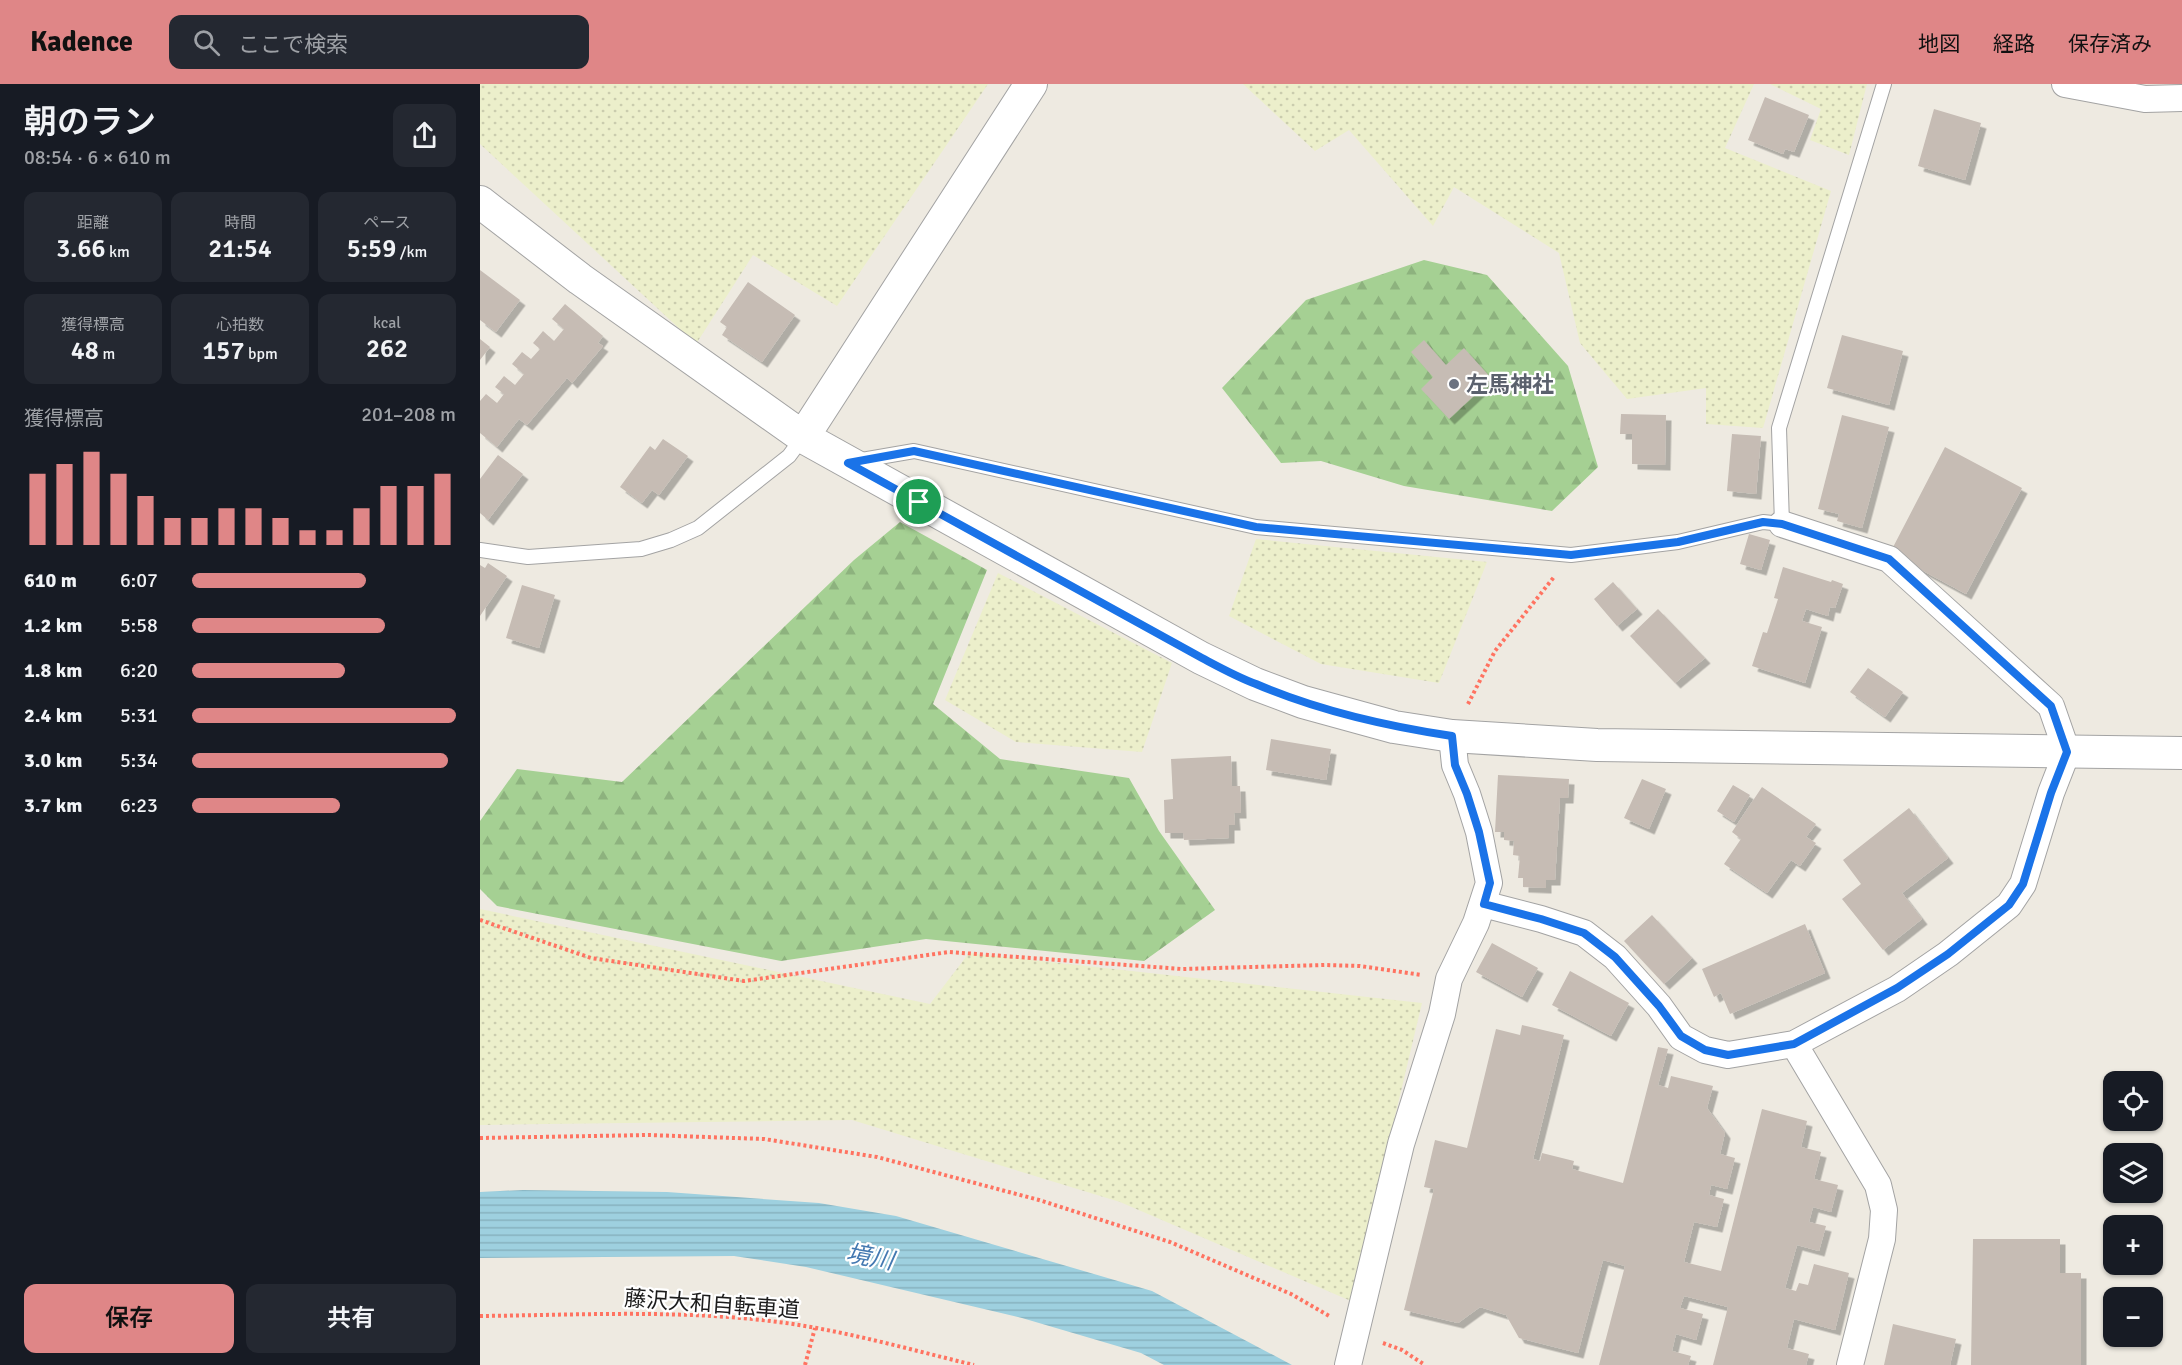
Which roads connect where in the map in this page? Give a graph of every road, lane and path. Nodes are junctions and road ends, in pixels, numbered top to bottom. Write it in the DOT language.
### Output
graph roads {
  1 [pos="1031,84"];
  2 [pos="1884,84"];
  3 [pos="2065,84"];
  4 [pos="2146,92"];
  5 [pos="2182,98"];
  6 [pos="480,202"];
  7 [pos="803,437"];
  8 [pos="848,463"];
  9 [pos="1782,524"];
  10 [pos="480,550"];
  11 [pos="1571,555"];
  12 [pos="1452,736"];
  13 [pos="2067,752"];
  14 [pos="2182,753"];
  15 [pos="1484,904"];
  16 [pos="480,920"];
  17 [pos="1449,979"];
  18 [pos="1794,1044"];
  19 [pos="480,1138"];
  20 [pos="480,1317"];
  21 [pos="815,1328"];
  22 [pos="1352,1349"];
  23 [pos="805,1365"];
  24 [pos="974,1365"];
  25 [pos="1425,1365"];
  26 [pos="1851,1365"];
  1 -- 7 [label="street"];
  2 -- 9 [label="lane"];
  3 -- 4 [label="street"];
  4 -- 5 [label="street"];
  6 -- 7 [label="street"];
  7 -- 8 [label="street"];
  7 -- 10 [label="lane"];
  8 -- 11 [label="lane"];
  8 -- 12 [label="street"];
  9 -- 11 [label="lane"];
  9 -- 13 [label="street"];
  11 -- 12 [label="path"];
  12 -- 13 [label="street"];
  12 -- 15 [label="street"];
  13 -- 14 [label="street"];
  13 -- 18 [label="street"];
  15 -- 17 [label="street"];
  15 -- 18 [label="street"];
  16 -- 17 [label="path"];
  17 -- 22 [label="street"];
  18 -- 26 [label="street"];
  19 -- 22 [label="path"];
  20 -- 21 [label="path, 藤沢大和自転車道"];
  21 -- 23 [label="path"];
  21 -- 24 [label="path, 藤沢大和自転車道"];
  22 -- 25 [label="path"];
}
